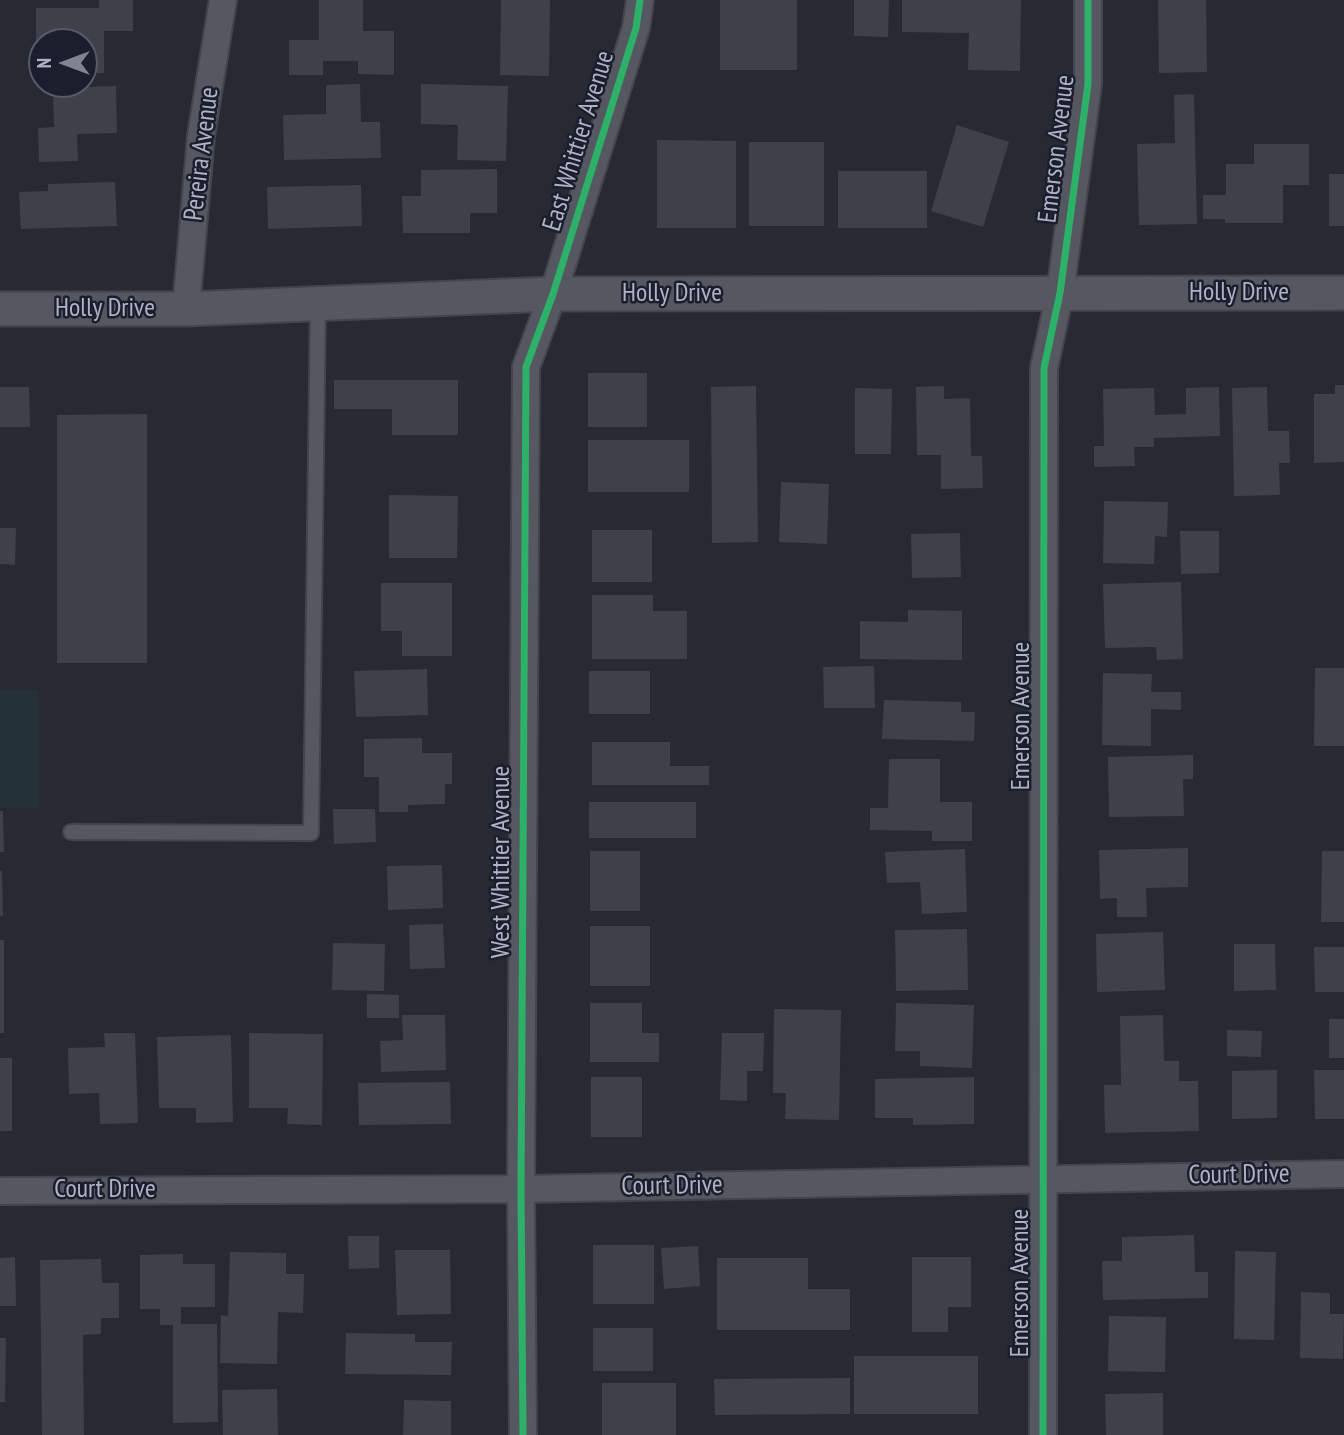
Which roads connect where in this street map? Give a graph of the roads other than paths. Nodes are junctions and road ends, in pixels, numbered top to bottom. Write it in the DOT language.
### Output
graph roads {
  1 [pos="223,0"];
  2 [pos="640,0"];
  3 [pos="1088,0"];
  4 [pos="1060,293"];
  5 [pos="1344,293"];
  6 [pos="553,294"];
  7 [pos="318,303"];
  8 [pos="0,309"];
  9 [pos="186,309"];
  10 [pos="71,832"];
  11 [pos="1344,1174"];
  12 [pos="1042,1178"];
  13 [pos="521,1189"];
  14 [pos="0,1191"];
  15 [pos="523,1435"];
  16 [pos="1042,1435"];
  1 -- 9 [label="street, Pereira Avenue"];
  2 -- 6 [label="street, East Whittier Avenue"];
  3 -- 4 [label="street, Emerson Avenue"];
  4 -- 5 [label="street, Holly Drive"];
  4 -- 6 [label="street, Holly Drive"];
  4 -- 12 [label="street, Emerson Avenue"];
  6 -- 7 [label="street, Holly Drive"];
  6 -- 13 [label="street, West Whittier Avenue"];
  7 -- 9 [label="street, Holly Drive"];
  7 -- 10 [label="lane"];
  8 -- 9 [label="street, Holly Drive"];
  11 -- 12 [label="street, Court Drive"];
  12 -- 13 [label="street, Court Drive"];
  12 -- 16 [label="street, Emerson Avenue"];
  13 -- 14 [label="street, Court Drive"];
  13 -- 15 [label="street, West Whittier Avenue"];
}
